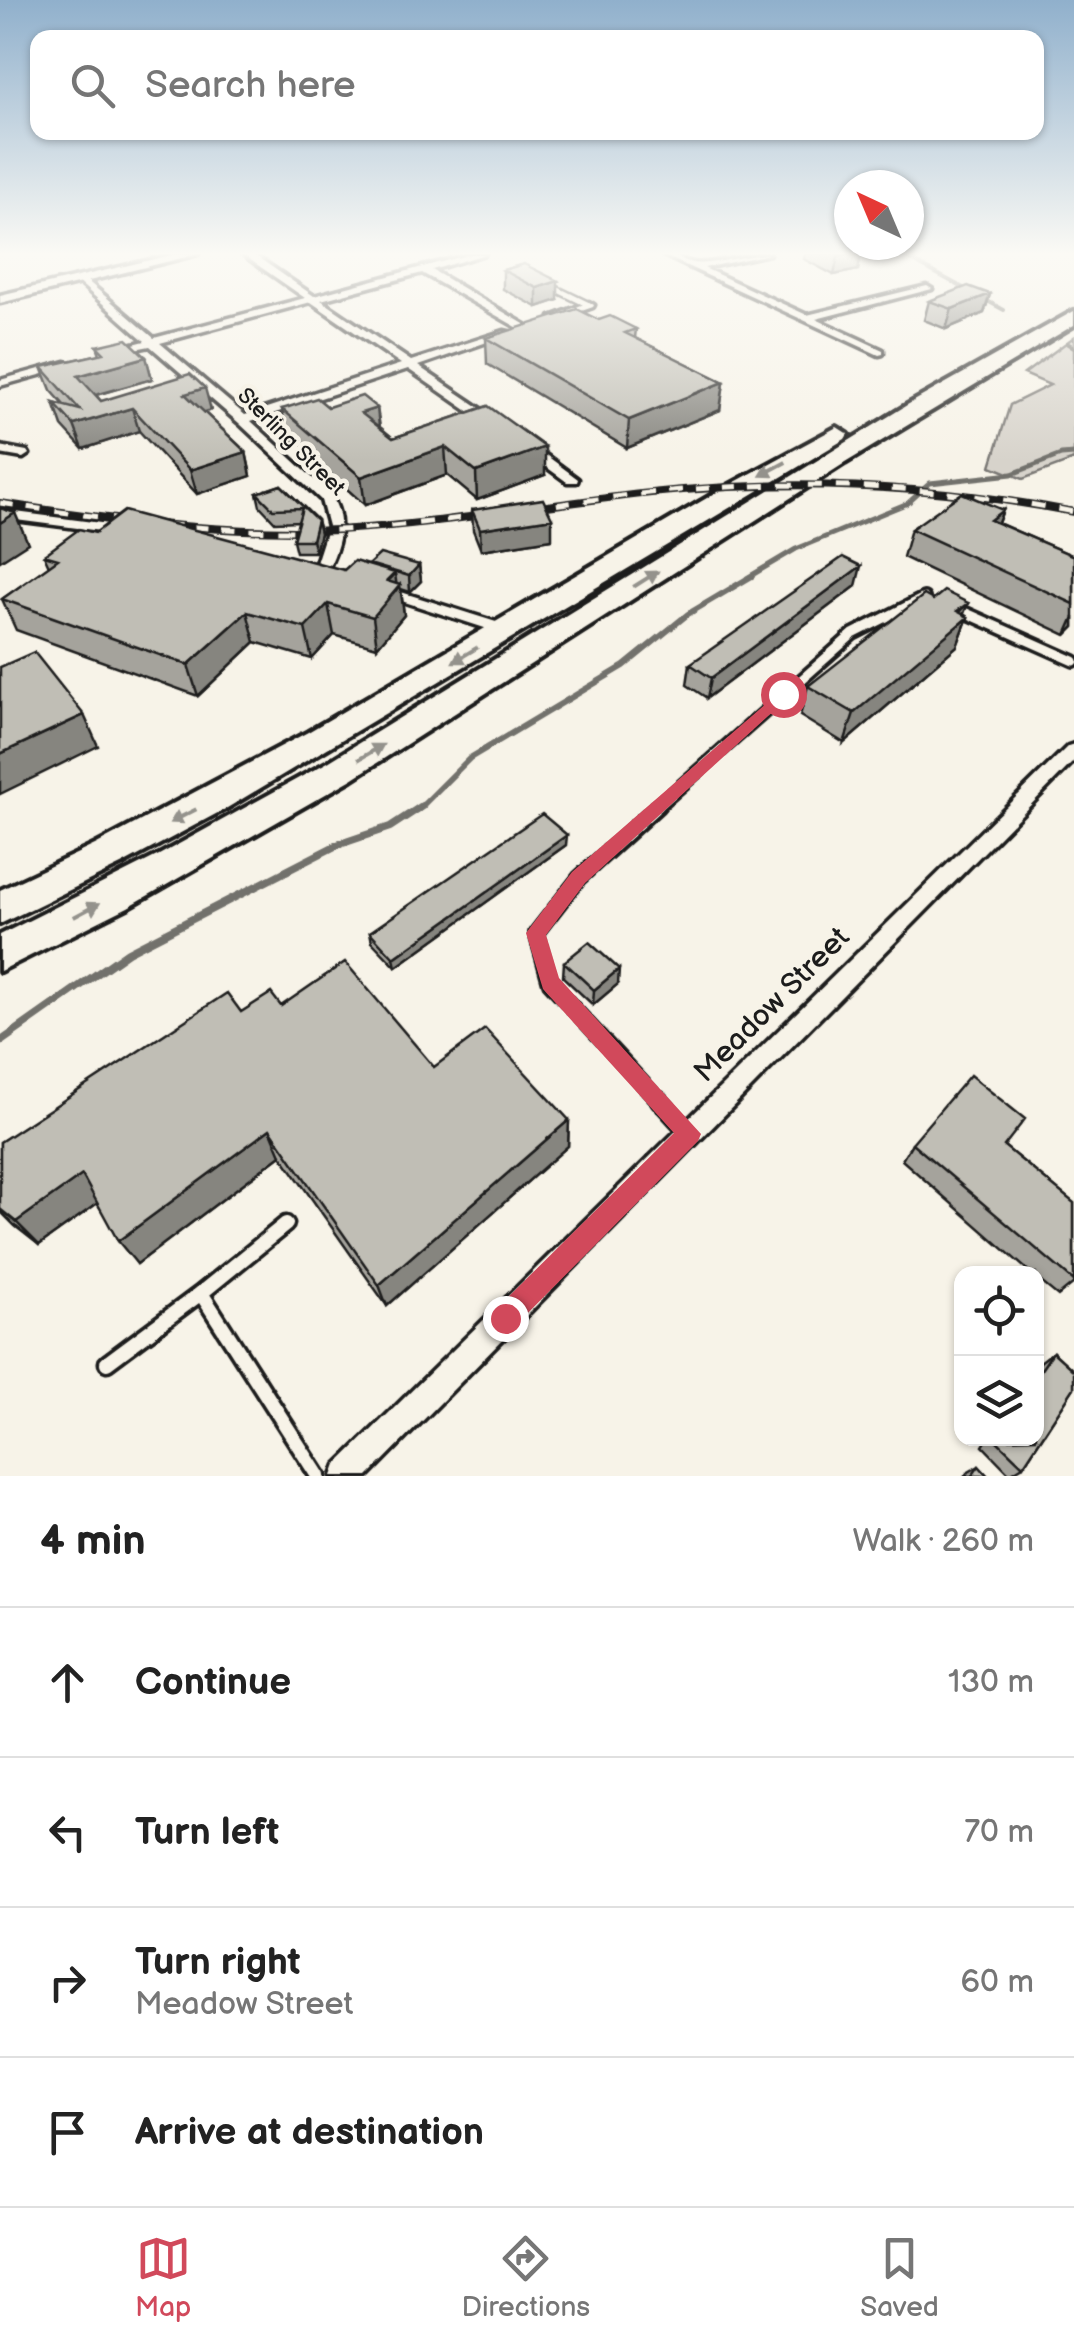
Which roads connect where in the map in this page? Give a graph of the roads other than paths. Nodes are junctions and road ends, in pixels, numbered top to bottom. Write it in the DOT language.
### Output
graph roads {
  1 [pos="132,323"];
  2 [pos="221,323"];
  3 [pos="350,323"];
  4 [pos="517,323"];
  5 [pos="541,323"];
  6 [pos="817,323"];
  7 [pos="1041,323"];
  8 [pos="1064,323"];
  9 [pos="526,328"];
  10 [pos="154,341"];
  11 [pos="878,352"];
  12 [pos="96,356"];
  13 [pos="77,362"];
  14 [pos="410,364"];
  15 [pos="0,382"];
  16 [pos="243,420"];
  17 [pos="0,450"];
  18 [pos="23,454"];
  19 [pos="572,479"];
  20 [pos="0,514"];
  21 [pos="146,532"];
  22 [pos="301,568"];
  23 [pos="320,572"];
  24 [pos="337,577"];
  25 [pos="373,587"];
  26 [pos="506,630"];
  27 [pos="1074,660"];
  28 [pos="1074,750"];
  29 [pos="0,908"];
  30 [pos="0,954"];
  31 [pos="690,1134"];
  32 [pos="286,1224"];
  33 [pos="201,1293"];
  34 [pos="107,1363"];
  35 [pos="318,1476"];
  36 [pos="347,1476"];
  1 -- 10 [label="street, Sterling Street"];
  2 -- 10 [label="street"];
  3 -- 14 [label="street"];
  4 -- 9 [label="street"];
  5 -- 9 [label="street"];
  6 -- 11 [label="street"];
  7 -- 26 [label="highway, one-way"];
  30 -- 8 [label="highway, one-way"];
  9 -- 14 [label="street"];
  10 -- 12 [label="street"];
  10 -- 16 [label="street, Sterling Street"];
  13 -- 15 [label="street"];
  14 -- 16 [label="street"];
  14 -- 19 [label="street"];
  16 -- 23 [label="street, Sterling Street"];
  17 -- 18 [label="street"];
  20 -- 21 [label="street"];
  22 -- 23 [label="street"];
  23 -- 24 [label="street"];
  25 -- 26 [label="street"];
  26 -- 29 [label="highway, one-way"];
  27 -- 31 [label="lane"];
  28 -- 31 [label="street, Meadow Street"];
  31 -- 36 [label="street, Meadow Street"];
  32 -- 33 [label="lane"];
  33 -- 34 [label="lane"];
  33 -- 35 [label="lane"];
}
